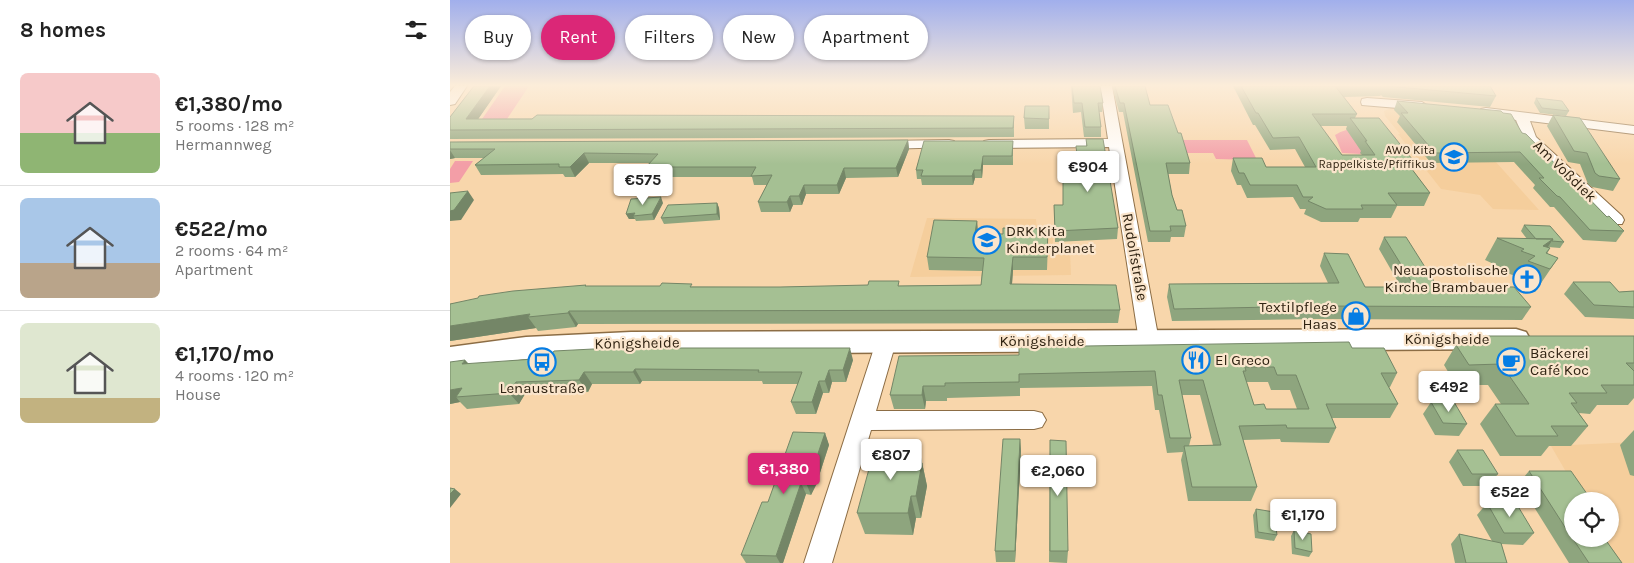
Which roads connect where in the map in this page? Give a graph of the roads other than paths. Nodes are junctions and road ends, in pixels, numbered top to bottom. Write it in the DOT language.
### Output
graph roads {
  1 [pos="1111,112"];
  2 [pos="1484,112"];
  3 [pos="1522,117"];
  4 [pos="1634,130"];
  5 [pos="1116,143"];
  6 [pos="866,145"];
  7 [pos="1616,220"];
  8 [pos="1544,339"];
  9 [pos="1149,340"];
  10 [pos="886,342"];
  11 [pos="450,358"];
  12 [pos="1034,420"];
  13 [pos="860,421"];
  14 [pos="818,563"];
  1 -- 5 [label="street, Rudolfstraße"];
  2 -- 3 [label="street"];
  3 -- 4 [label="street"];
  3 -- 7 [label="street, Am Voßdiek"];
  5 -- 6 [label="street"];
  5 -- 9 [label="street, Rudolfstraße"];
  8 -- 9 [label="main road, Königsheide"];
  9 -- 10 [label="main road, Königsheide"];
  10 -- 11 [label="main road, Königsheide"];
  10 -- 13 [label="street"];
  12 -- 13 [label="street"];
  13 -- 14 [label="street"];
}
